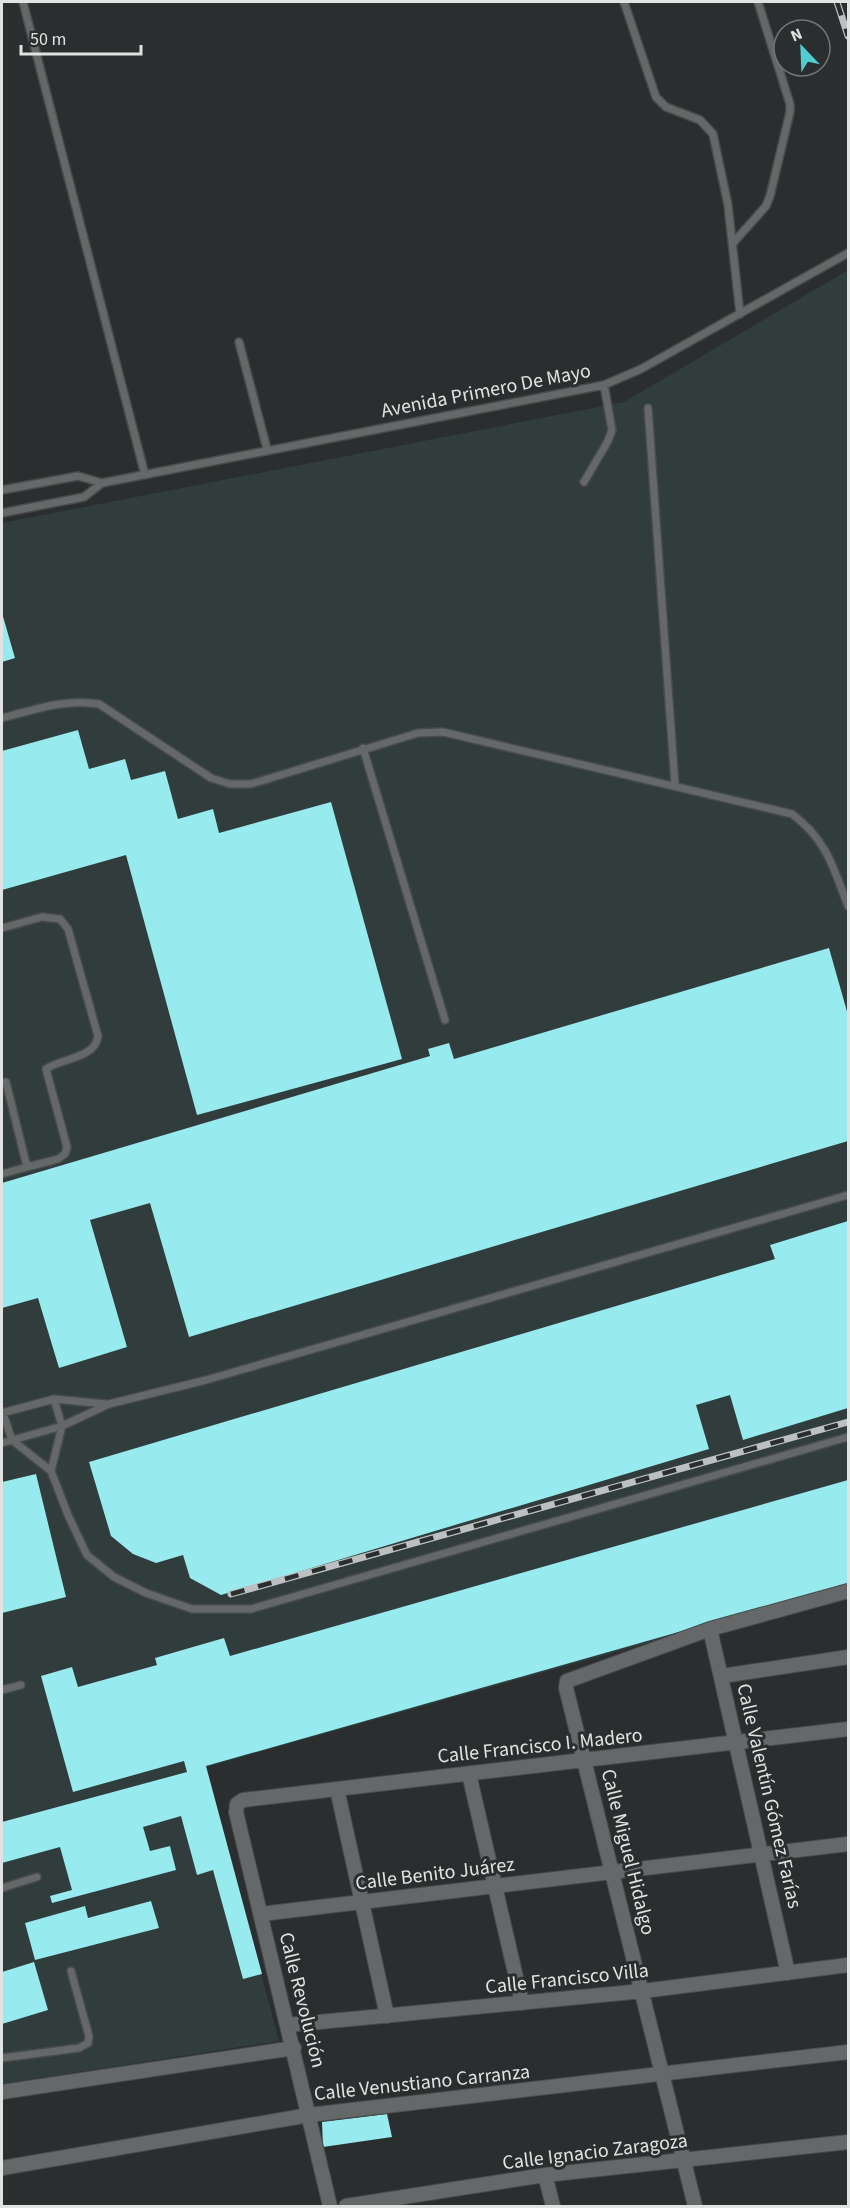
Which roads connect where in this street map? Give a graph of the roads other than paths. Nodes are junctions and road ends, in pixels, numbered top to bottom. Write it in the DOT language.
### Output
graph roads {
  1 [pos="23,2"];
  2 [pos="624,2"];
  3 [pos="758,2"];
  4 [pos="733,243"];
  5 [pos="849,253"];
  6 [pos="740,314"];
  7 [pos="239,342"];
  8 [pos="604,385"];
  9 [pos="648,408"];
  10 [pos="267,449"];
  11 [pos="145,475"];
  12 [pos="584,482"];
  13 [pos="102,483"];
  14 [pos="2,490"];
  15 [pos="2,513"];
  16 [pos="2,718"];
  17 [pos="363,748"];
  18 [pos="675,785"];
  19 [pos="849,906"];
  20 [pos="2,928"];
  21 [pos="445,1020"];
  22 [pos="6,1083"];
  23 [pos="27,1167"];
  24 [pos="2,1174"];
  25 [pos="849,1195"];
  26 [pos="54,1399"];
  27 [pos="109,1404"];
  28 [pos="2,1413"];
  29 [pos="62,1426"];
  30 [pos="849,1437"];
  31 [pos="12,1440"];
  32 [pos="2,1443"];
  33 [pos="51,1471"];
  34 [pos="849,1591"];
  35 [pos="710,1629"];
  36 [pos="849,1657"];
  37 [pos="722,1676"];
  38 [pos="21,1685"];
  39 [pos="2,1690"];
  40 [pos="849,1729"];
  41 [pos="738,1744"];
  42 [pos="586,1761"];
  43 [pos="469,1774"];
  44 [pos="337,1789"];
  45 [pos="237,1804"];
  46 [pos="849,1844"];
  47 [pos="762,1855"];
  48 [pos="613,1872"];
  49 [pos="37,1877"];
  50 [pos="495,1886"];
  51 [pos="2,1888"];
  52 [pos="362,1902"];
  53 [pos="261,1914"];
  54 [pos="849,1965"];
  55 [pos="71,1971"];
  56 [pos="788,1973"];
  57 [pos="643,1991"];
  58 [pos="522,2003"];
  59 [pos="387,2016"];
  60 [pos="288,2025"];
  61 [pos="294,2048"];
  62 [pos="849,2052"];
  63 [pos="2,2058"];
  64 [pos="665,2076"];
  65 [pos="2,2092"];
  66 [pos="309,2115"];
  67 [pos="849,2142"];
  68 [pos="683,2161"];
  69 [pos="2,2168"];
  70 [pos="545,2175"];
  71 [pos="330,2206"];
  72 [pos="346,2206"];
  73 [pos="553,2206"];
  74 [pos="695,2206"];
  1 -- 11 [label="lane"];
  2 -- 4 [label="lane"];
  3 -- 4 [label="lane"];
  4 -- 6 [label="lane"];
  5 -- 6 [label="lane, Avenida Primero De Mayo"];
  6 -- 8 [label="lane, Avenida Primero De Mayo"];
  7 -- 10 [label="lane"];
  8 -- 10 [label="lane, Avenida Primero De Mayo"];
  8 -- 12 [label="lane"];
  9 -- 18 [label="lane"];
  10 -- 11 [label="lane, Avenida Primero De Mayo"];
  11 -- 13 [label="lane, Avenida Primero De Mayo"];
  13 -- 14 [label="lane, Avenida Primero De Mayo"];
  13 -- 15 [label="lane, Avenida Primero De Mayo"];
  16 -- 17 [label="lane"];
  17 -- 18 [label="lane"];
  17 -- 21 [label="lane"];
  18 -- 19 [label="lane"];
  20 -- 23 [label="lane"];
  22 -- 23 [label="lane"];
  23 -- 24 [label="lane"];
  25 -- 27 [label="lane"];
  26 -- 27 [label="lane"];
  26 -- 28 [label="lane"];
  26 -- 29 [label="lane"];
  27 -- 29 [label="lane"];
  28 -- 31 [label="lane"];
  29 -- 31 [label="lane"];
  29 -- 33 [label="lane"];
  30 -- 33 [label="lane"];
  31 -- 32 [label="lane"];
  31 -- 33 [label="lane"];
  34 -- 35 [label="street"];
  35 -- 37 [label="street, Calle Valentín Gómez Farías"];
  35 -- 42 [label="street, Calle Miguel Hidalgo"];
  36 -- 37 [label="street"];
  37 -- 41 [label="street, Calle Valentín Gómez Farías"];
  38 -- 39 [label="lane"];
  40 -- 41 [label="street, Calle Francisco I. Madero"];
  41 -- 42 [label="street, Calle Francisco I. Madero"];
  41 -- 47 [label="street, Calle Valentín Gómez Farías"];
  42 -- 43 [label="street, Calle Francisco I. Madero"];
  42 -- 48 [label="street, Calle Miguel Hidalgo"];
  43 -- 44 [label="street, Calle Francisco I. Madero"];
  43 -- 50 [label="street"];
  44 -- 45 [label="street, Calle Francisco I. Madero"];
  44 -- 52 [label="street"];
  45 -- 53 [label="street, Calle Revolución"];
  46 -- 47 [label="street"];
  47 -- 48 [label="street"];
  47 -- 56 [label="street, Calle Valentín Gómez Farías"];
  48 -- 50 [label="street, Calle Benito Juárez"];
  48 -- 57 [label="street, Calle Miguel Hidalgo"];
  49 -- 51 [label="lane"];
  50 -- 52 [label="street, Calle Benito Juárez"];
  50 -- 58 [label="street"];
  52 -- 53 [label="street, Calle Benito Juárez"];
  52 -- 59 [label="street"];
  53 -- 60 [label="street, Calle Revolución"];
  54 -- 56 [label="street, Calle Francisco Villa"];
  55 -- 63 [label="lane"];
  56 -- 57 [label="street, Calle Francisco Villa"];
  57 -- 58 [label="street, Calle Francisco Villa"];
  57 -- 64 [label="street, Calle Miguel Hidalgo"];
  58 -- 59 [label="street, Calle Francisco Villa"];
  59 -- 60 [label="street, Calle Francisco Villa"];
  60 -- 61 [label="street, Calle Revolución"];
  61 -- 65 [label="street"];
  61 -- 66 [label="street, Calle Revolución"];
  62 -- 64 [label="street, Calle Venustiano Carranza"];
  64 -- 66 [label="street, Calle Venustiano Carranza"];
  64 -- 68 [label="street, Calle Miguel Hidalgo"];
  66 -- 69 [label="street, Calle Venustiano Carranza"];
  66 -- 71 [label="street, Calle Revolución"];
  67 -- 68 [label="street, Calle Ignacio Zaragoza"];
  68 -- 70 [label="street, Calle Ignacio Zaragoza"];
  68 -- 74 [label="street, Calle Miguel Hidalgo"];
  70 -- 72 [label="street, Calle Ignacio Zaragoza"];
  70 -- 73 [label="street"];
}
